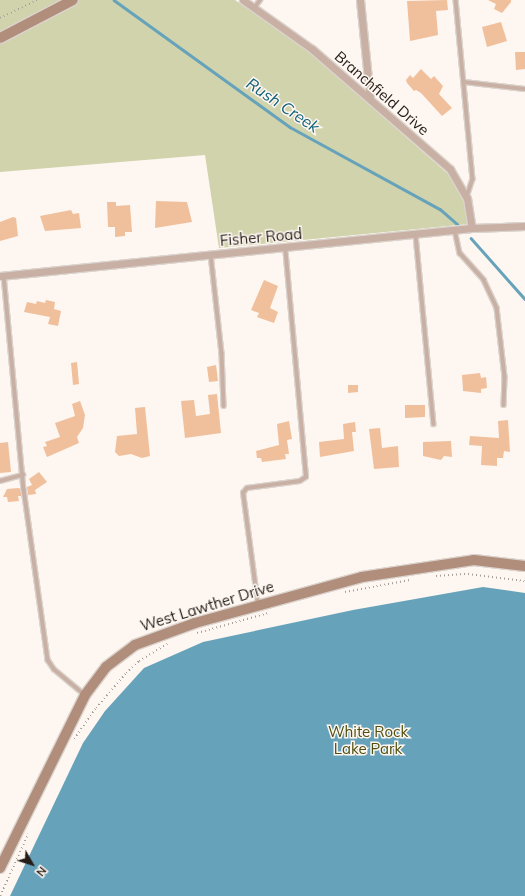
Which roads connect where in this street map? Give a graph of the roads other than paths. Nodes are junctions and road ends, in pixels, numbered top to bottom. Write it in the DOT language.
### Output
graph roads {
  1 [pos="73,0"];
  2 [pos="243,0"];
  3 [pos="260,0"];
  4 [pos="360,0"];
  5 [pos="456,0"];
  6 [pos="255,7"];
  7 [pos="0,38"];
  8 [pos="464,82"];
  9 [pos="525,89"];
  10 [pos="370,98"];
  11 [pos="467,198"];
  12 [pos="525,226"];
  13 [pos="472,228"];
  14 [pos="455,230"];
  15 [pos="416,235"];
  16 [pos="285,248"];
  17 [pos="211,254"];
  18 [pos="2,276"];
  19 [pos="504,405"];
  20 [pos="224,406"];
  21 [pos="434,424"];
  22 [pos="23,475"];
  23 [pos="0,481"];
  24 [pos="525,566"];
  25 [pos="258,605"];
  26 [pos="85,695"];
  27 [pos="0,868"];
  1 -- 7 [label="street"];
  2 -- 6 [label="street, Branchfield Drive"];
  3 -- 6 [label="lane"];
  4 -- 10 [label="street"];
  5 -- 8 [label="lane"];
  6 -- 10 [label="street, Branchfield Drive"];
  8 -- 9 [label="lane"];
  8 -- 11 [label="lane"];
  10 -- 11 [label="street, Branchfield Drive"];
  11 -- 13 [label="street, Branchfield Drive"];
  12 -- 13 [label="street, Fisher Road"];
  13 -- 14 [label="street, Fisher Road"];
  14 -- 15 [label="street, Fisher Road"];
  14 -- 19 [label="lane"];
  15 -- 16 [label="street, Fisher Road"];
  15 -- 21 [label="lane"];
  16 -- 17 [label="street, Fisher Road"];
  16 -- 25 [label="lane"];
  17 -- 18 [label="street, Fisher Road"];
  17 -- 20 [label="lane"];
  18 -- 22 [label="lane"];
  22 -- 23 [label="lane"];
  22 -- 26 [label="lane"];
  24 -- 25 [label="street, West Lawther Drive"];
  25 -- 26 [label="street, West Lawther Drive"];
  26 -- 27 [label="street, West Lawther Drive"];
}
